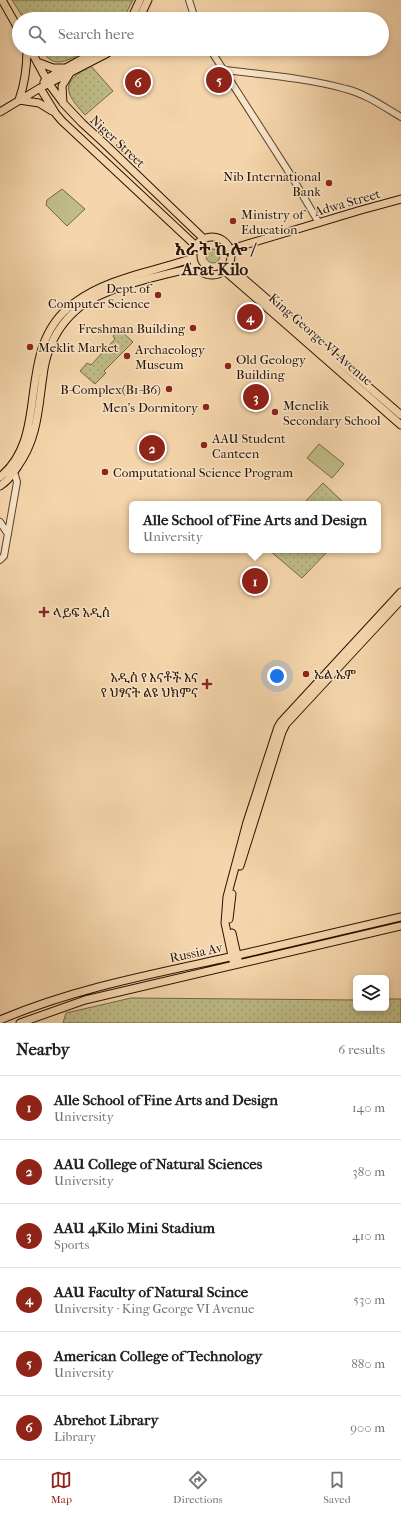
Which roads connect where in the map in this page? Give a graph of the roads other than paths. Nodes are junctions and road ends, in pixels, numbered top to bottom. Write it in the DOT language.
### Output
graph roads {
  1 [pos="2,0"];
  2 [pos="140,0"];
  3 [pos="148,0"];
  4 [pos="189,0"];
  5 [pos="136,12"];
  6 [pos="139,12"];
  7 [pos="193,12"];
  8 [pos="12,18"];
  9 [pos="27,56"];
  10 [pos="34,56"];
  11 [pos="89,56"];
  12 [pos="101,56"];
  13 [pos="215,56"];
  14 [pos="37,62"];
  15 [pos="68,70"];
  16 [pos="224,70"];
  17 [pos="48,81"];
  18 [pos="40,88"];
  19 [pos="19,100"];
  20 [pos="64,104"];
  21 [pos="0,112"];
  22 [pos="56,114"];
  23 [pos="401,117"];
  24 [pos="401,199"];
  25 [pos="319,222"];
  26 [pos="204,239"];
  27 [pos="196,246"];
  28 [pos="231,249"];
  29 [pos="193,258"];
  30 [pos="196,267"];
  31 [pos="227,268"];
  32 [pos="401,414"];
  33 [pos="401,425"];
  34 [pos="14,472"];
  35 [pos="2,480"];
  36 [pos="0,522"];
  37 [pos="8,534"];
  38 [pos="2,558"];
  39 [pos="401,592"];
  40 [pos="401,600"];
  41 [pos="283,723"];
  42 [pos="401,917"];
  43 [pos="401,926"];
  44 [pos="235,955"];
  45 [pos="237,964"];
  46 [pos="0,1020"];
  47 [pos="9,1020"];
  48 [pos="20,1023"];
  1 -- 8 [label="main road"];
  2 -- 5 [label="main road"];
  3 -- 6 [label="main road"];
  4 -- 7 [label="street"];
  9 -- 19 [label="main road"];
  10 -- 14 [label="main road, Niger Street"];
  11 -- 15 [label="main road"];
  12 -- 15 [label="main road"];
  13 -- 16 [label="street"];
  14 -- 15 [label="main road"];
  14 -- 17 [label="main road, Niger Street"];
  15 -- 17 [label="main road"];
  15 -- 20 [label="main road"];
  16 -- 23 [label="street"];
  16 -- 25 [label="street"];
  17 -- 18 [label="main road"];
  17 -- 20 [label="main road, Niger Street"];
  18 -- 19 [label="main road"];
  18 -- 22 [label="main road, Niger Street"];
  19 -- 21 [label="main road"];
  19 -- 22 [label="main road"];
  20 -- 26 [label="main road, Niger Street"];
  22 -- 27 [label="main road, Niger Street"];
  24 -- 25 [label="main road, Adwa Street"];
  25 -- 28 [label="main road, Adwa Street"];
  26 -- 27 [label="main road"];
  26 -- 28 [label="main road"];
  27 -- 29 [label="main road"];
  28 -- 31 [label="main road"];
  29 -- 30 [label="main road"];
  29 -- 35 [label="main road"];
  30 -- 31 [label="main road"];
  30 -- 34 [label="main road"];
  31 -- 32 [label="main road, King George VI Avenue"];
  31 -- 33 [label="main road, King George VI Avenue"];
  34 -- 35 [label="main road"];
  34 -- 37 [label="street"];
  36 -- 37 [label="street"];
  37 -- 38 [label="street"];
  39 -- 41 [label="main road"];
  40 -- 41 [label="main road"];
  41 -- 44 [label="main road"];
  42 -- 44 [label="main road, Russia Av"];
  43 -- 45 [label="main road, Russia Av"];
  44 -- 45 [label="main road"];
  44 -- 47 [label="main road, Russia Av"];
  45 -- 48 [label="main road, Russia Av"];
  46 -- 47 [label="main road, Russia Av"];
}
